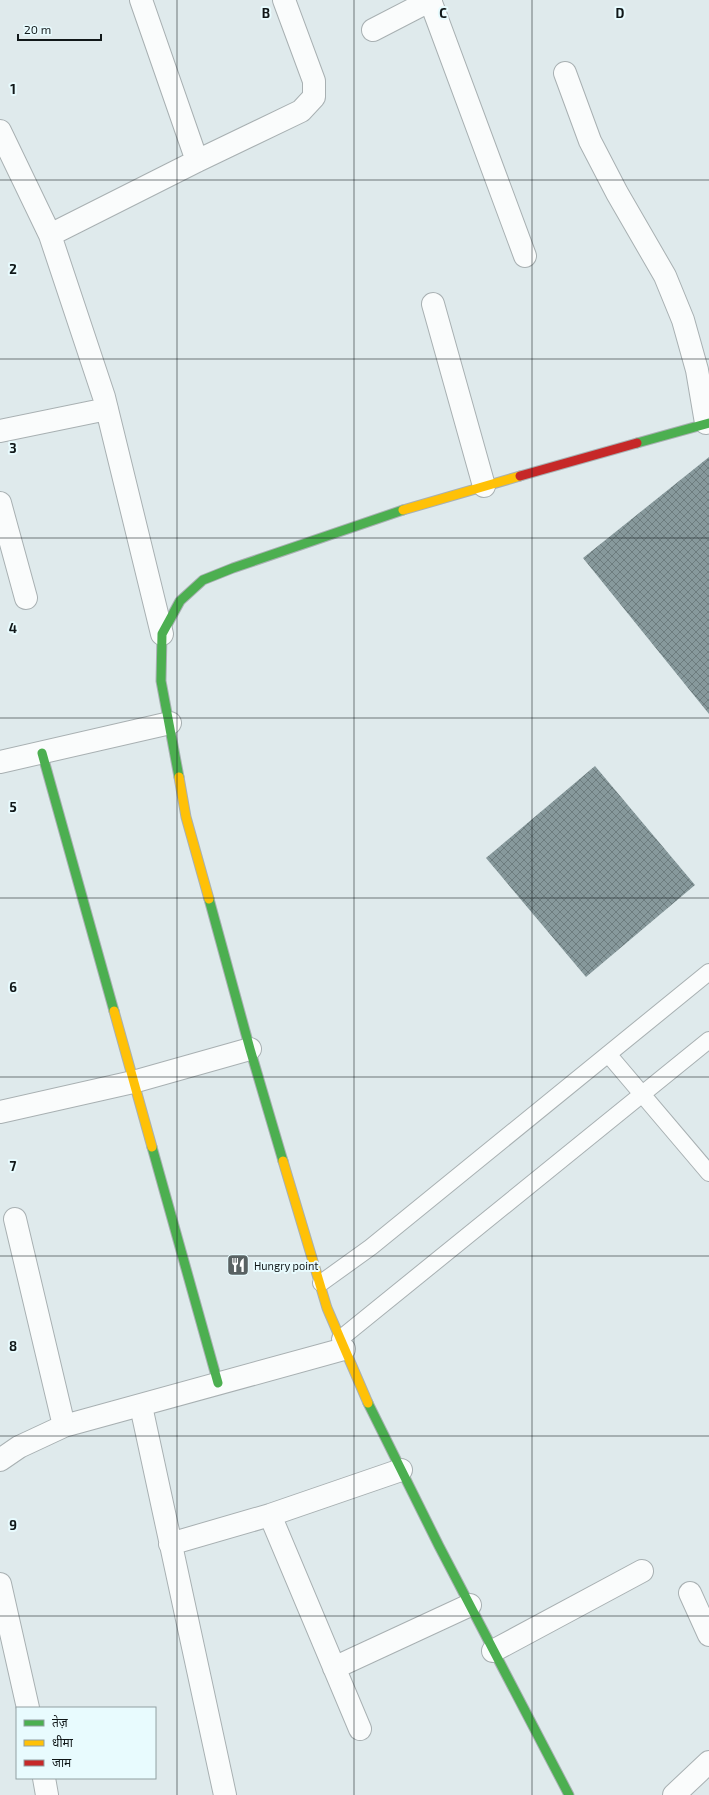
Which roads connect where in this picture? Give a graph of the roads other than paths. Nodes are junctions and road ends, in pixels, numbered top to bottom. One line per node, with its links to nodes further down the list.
1 (141, 0): 7 (street)
2 (284, 0): 7 (street)
3 (431, 0): 4 (street); 9 (street)
4 (373, 30)
5 (565, 73): 12 (street)
6 (0, 131): 8 (street)
7 (197, 161): 8 (street)
8 (50, 235): 11 (street)
9 (525, 256)
10 (433, 304): 14 (street)
11 (107, 409): 13 (street); 17 (street)
12 (708, 423): 14 (street)
13 (0, 431)
14 (484, 486): 17 (street)
15 (0, 503): 16 (street)
16 (26, 598)
17 (162, 634): 18 (street)
18 (170, 724): 19 (street); 23 (street)
19 (42, 753): 20 (street); 25 (street)
20 (0, 762)
21 (709, 972): 24 (lane)
22 (709, 1040): 26 (lane)
23 (250, 1049): 25 (street); 30 (street)
24 (608, 1054): 26 (lane); 30 (lane)
25 (133, 1082): 27 (street); 32 (street)
26 (642, 1094): 28 (lane); 31 (lane)
27 (0, 1112)
28 (709, 1174)
29 (15, 1219): 34 (street)
30 (321, 1283): 31 (street)
31 (342, 1344): 32 (street); 36 (street)
32 (218, 1382): 33 (street)
33 (141, 1406): 34 (street); 38 (street)
34 (64, 1426): 35 (street)
35 (0, 1460)
36 (401, 1470): 37 (street); 42 (street)
37 (270, 1515): 38 (street); 45 (street)
38 (170, 1544): 51 (street)
39 (642, 1572): 44 (street)
40 (0, 1584): 46 (street)
41 (690, 1593): 43 (street)
42 (470, 1605): 44 (street); 45 (street)
43 (709, 1634)
44 (493, 1651): 52 (street)
45 (334, 1668): 47 (street)
46 (28, 1707)
47 (360, 1729)
48 (709, 1762): 53 (street)
49 (44, 1779): 50 (street)
50 (47, 1795)
51 (225, 1795)
52 (569, 1795)
53 (674, 1795)

